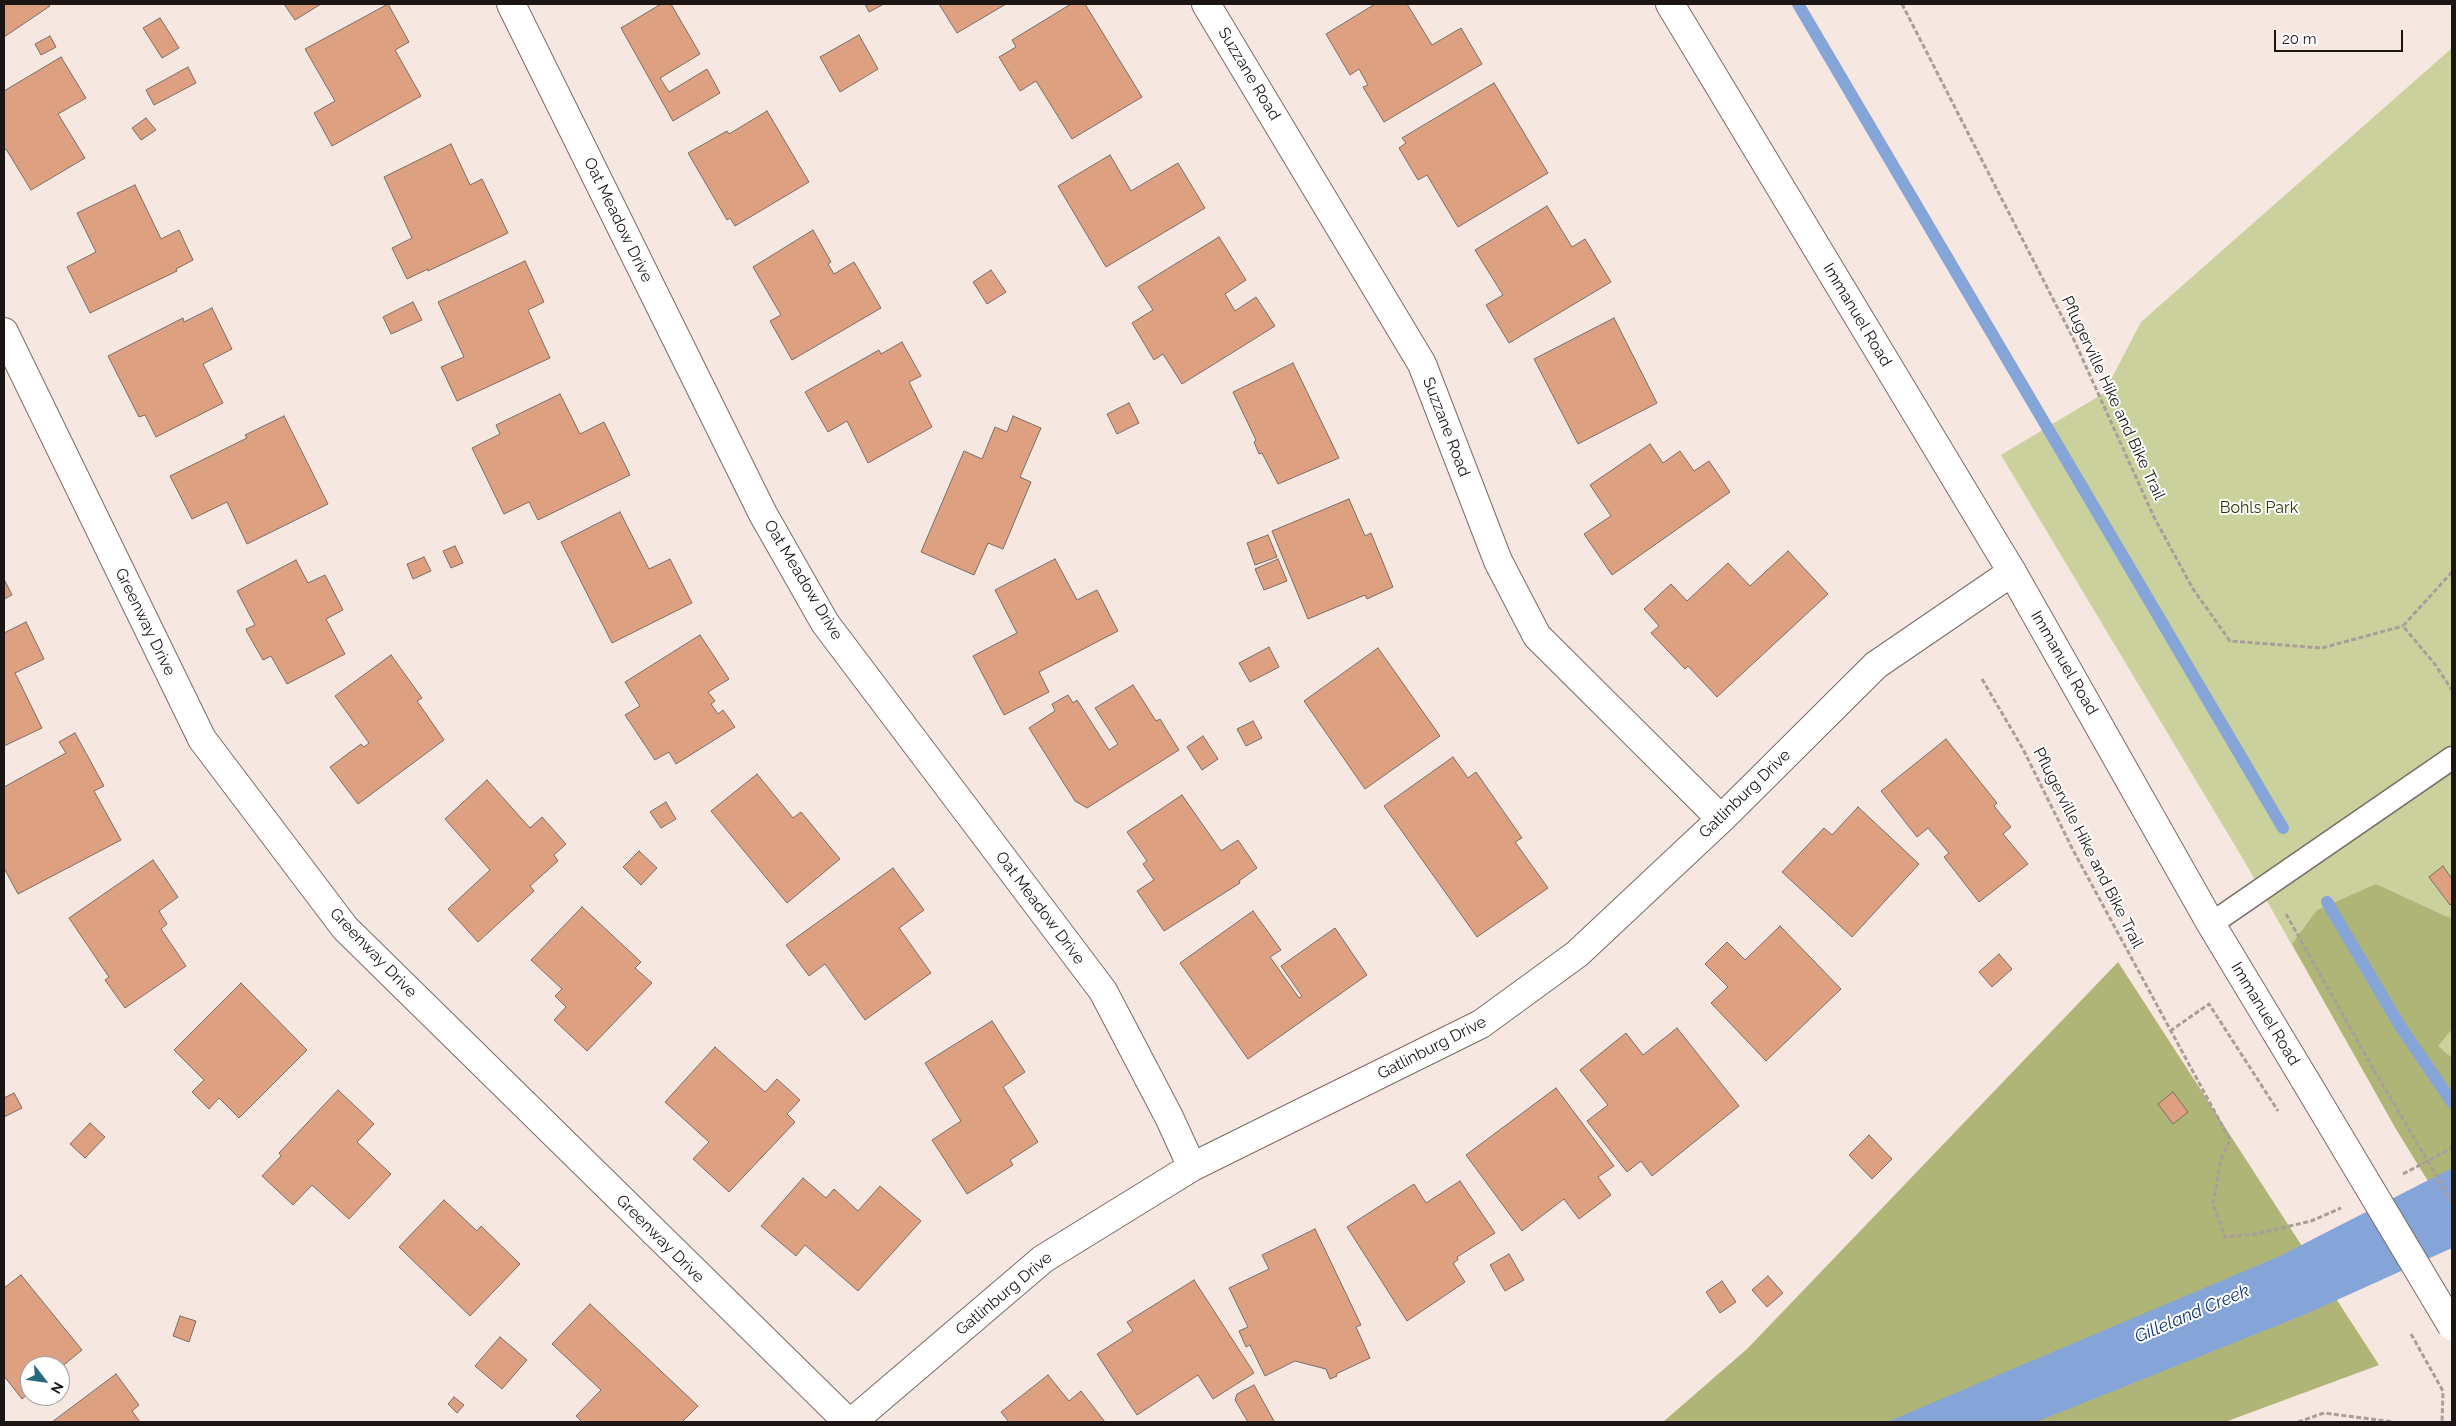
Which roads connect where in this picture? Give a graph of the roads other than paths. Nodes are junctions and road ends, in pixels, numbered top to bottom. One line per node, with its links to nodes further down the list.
1 (511, 4): 9 (street, Oat Meadow Drive)
2 (1206, 4): 7 (street, Suzzane Road)
3 (1670, 4): 5 (street, Immanuel Road)
4 (4, 332): 11 (street, Greenway Drive)
5 (2012, 572): 7 (street, Gatlinburg Drive); 8 (street, Immanuel Road)
6 (2452, 758): 8 (lane)
7 (1720, 819): 9 (street, Gatlinburg Drive)
8 (2211, 924): 10 (street, Immanuel Road, bridge)
9 (1192, 1167): 12 (street, Gatlinburg Drive)
10 (2452, 1326)
11 (848, 1422)
12 (852, 1422)

